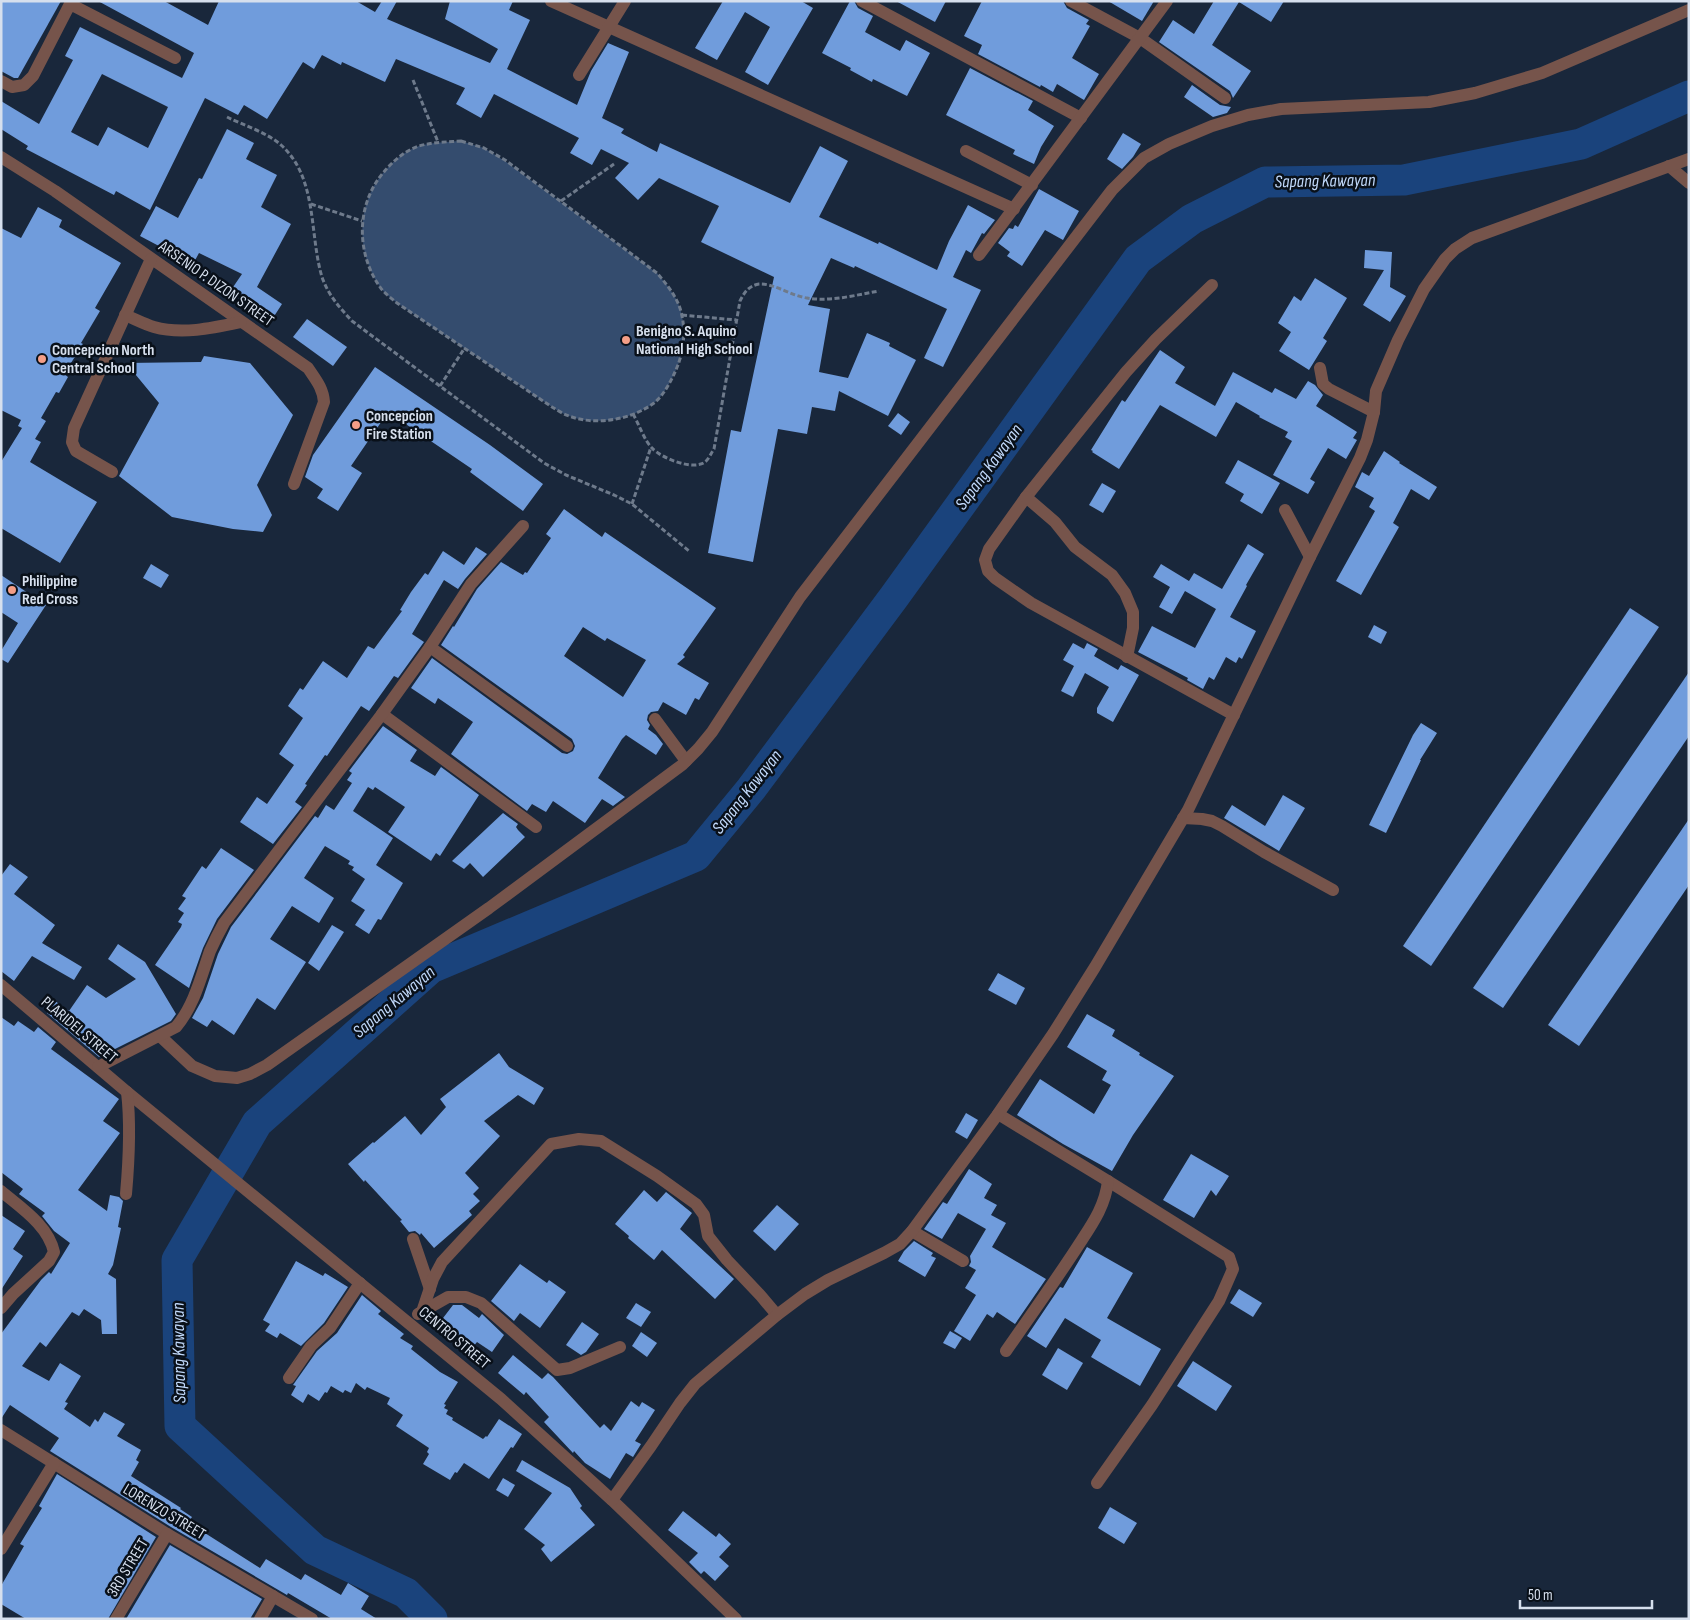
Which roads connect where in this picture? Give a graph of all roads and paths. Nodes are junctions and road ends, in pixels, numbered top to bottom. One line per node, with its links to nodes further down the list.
1 (551, 1): 8 (street)
2 (625, 1): 8 (street)
3 (862, 1): 16 (street)
4 (1071, 1): 9 (street)
5 (1167, 1): 9 (street)
6 (71, 3): 10 (street); 13 (street)
7 (1689, 10): 57 (street)
8 (610, 26): 11 (street); 27 (street)
9 (1140, 38): 14 (street); 16 (street)
10 (175, 58)
11 (580, 75)
12 (413, 80): 17 (path)
13 (1, 81)
14 (1225, 98)
15 (227, 117): 26 (path)
16 (1081, 118): 24 (street)
17 (438, 142): 25 (path); 28 (path)
18 (966, 151): 24 (street)
19 (1, 157): 30 (street, ARSENIO P. DIZON STREET)
20 (1689, 159): 22 (street)
21 (614, 164): 25 (path)
22 (1669, 166): 23 (street); 40 (street)
23 (1689, 183)
24 (1032, 185): 27 (street)
25 (561, 202): 34 (path)
26 (311, 204): 28 (path); 39 (path)
27 (1014, 209): 29 (street)
28 (362, 221): 37 (path)
29 (979, 255)
30 (151, 259): 33 (street); 36 (street, ARSENIO P. DIZON STREET)
31 (1212, 285): 45 (street)
32 (879, 291): 35 (path)
33 (125, 315): 36 (street); 43 (street)
34 (682, 315): 35 (path); 41 (path)
35 (736, 320): 42 (path)
36 (241, 322): 44 (street, ARSENIO P. DIZON STREET)
37 (464, 349): 39 (path); 41 (path)
38 (1320, 368): 40 (street)
39 (440, 386): 46 (path)
40 (1374, 412): 50 (street)
41 (634, 414): 42 (path)
42 (651, 448): 46 (path)
43 (112, 472)
44 (294, 484)
45 (1026, 498): 52 (street); 52 (street)
46 (632, 504): 49 (path)
47 (1284, 510): 50 (street)
48 (524, 526): 51 (street)
49 (690, 551)
50 (1310, 557): 54 (street)
51 (430, 647): 53 (street); 56 (street)
52 (1127, 657): 54 (street)
53 (382, 714): 59 (street); 62 (street)
54 (1234, 715): 58 (street)
55 (655, 719): 57 (street)
56 (567, 746)
57 (686, 761): 62 (street)
58 (1184, 818): 60 (street); 65 (street)
59 (536, 827)
60 (1333, 890)
61 (1, 985): 63 (street, PLARIDEL STREET)
62 (160, 1036): 63 (street)
63 (98, 1067): 64 (street, PLARIDEL STREET)
64 (132, 1095): 68 (street); 72 (street, CENTRO STREET)
65 (998, 1114): 66 (street); 69 (street)
66 (1108, 1180): 79 (street); 83 (street)
67 (1, 1191): 74 (street)
68 (126, 1194)
69 (912, 1231): 71 (street); 76 (street)
70 (413, 1240): 73 (street)
71 (963, 1261)
72 (360, 1283): 77 (street, CENTRO STREET); 80 (street)
73 (430, 1289): 75 (street); 76 (street)
74 (1, 1308)
75 (422, 1312): 77 (street); 78 (street)
76 (777, 1315): 84 (street)
77 (408, 1321): 84 (street, CENTRO STREET)
78 (620, 1347)
79 (1006, 1351)
80 (289, 1378)
81 (1, 1430): 82 (street, LORENZO STREET)
82 (54, 1463): 85 (street, LORENZO STREET); 86 (street)
83 (1097, 1483)
84 (612, 1500): 91 (street, CENTRO STREET)
85 (167, 1534): 87 (street, LORENZO STREET); 88 (street, 3RD STREET)
86 (1, 1549)
87 (274, 1596): 89 (street); 90 (street, LORENZO STREET)
88 (116, 1619)
89 (260, 1619)
90 (312, 1619)
91 (736, 1619)

